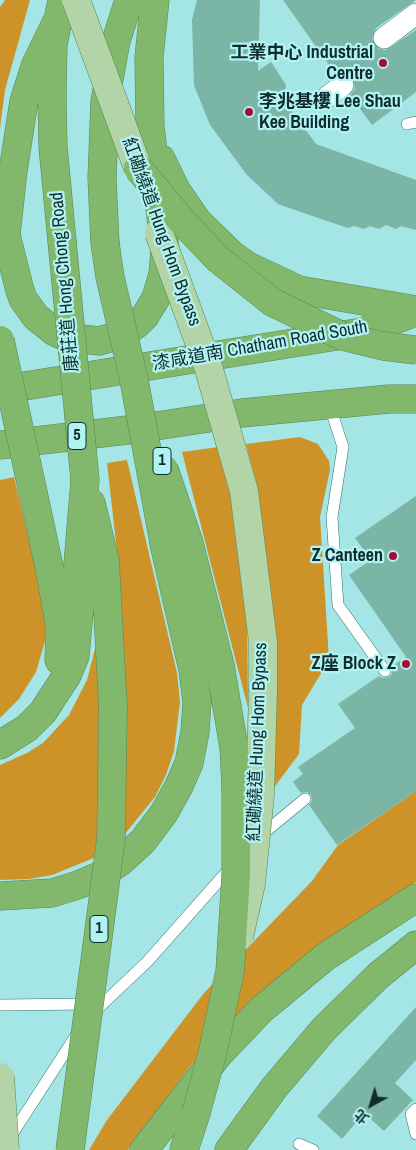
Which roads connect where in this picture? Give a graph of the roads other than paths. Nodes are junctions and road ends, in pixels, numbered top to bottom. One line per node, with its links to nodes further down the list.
1 (76, 0): 8 (main road, 紅磡繞道 Hung Hom Bypass, bridge)
2 (129, 0): 13 (highway, 1, bridge)
3 (155, 0): 7 (highway)
4 (59, 11): 9 (highway); 18 (highway, 康莊道 Hong Chong Road / 1, bridge)
5 (416, 14): 6 (street)
6 (384, 38)
7 (150, 127): 9 (highway); 10 (highway)
8 (138, 168): 12 (highway, bridge); 26 (main road, 紅磡繞道 Hung Hom Bypass, bridge)
9 (3, 243)
10 (416, 311): 14 (highway, 漆咸道南 Chatham Road South)
11 (0, 340): 20 (highway, bridge)
12 (416, 350)
13 (134, 380): 23 (highway, bridge); 26 (highway, 1, bridge)
14 (0, 390)
15 (416, 399): 16 (highway, 5)
16 (329, 404): 17 (highway, 5); 19 (lane)
17 (6, 448)
18 (85, 480): 20 (highway); 34 (highway, 康莊道 Hong Chong Road / 1, bridge)
19 (385, 671)
20 (56, 691): 21 (highway)
21 (0, 745)
22 (305, 798): 27 (lane)
23 (0, 896)
24 (416, 898): 35 (highway)
25 (416, 945): 37 (highway)
26 (230, 970): 36 (highway, 1, bridge)
27 (101, 1004): 28 (lane); 33 (lane)
28 (0, 1005)
29 (0, 1077): 33 (main road, bridge)
30 (416, 1109): 31 (lane)
31 (416, 1134)
32 (299, 1144): 38 (lane)
33 (4, 1150)
34 (70, 1150)
35 (144, 1150)
36 (184, 1150)
37 (229, 1150)
38 (313, 1150)

